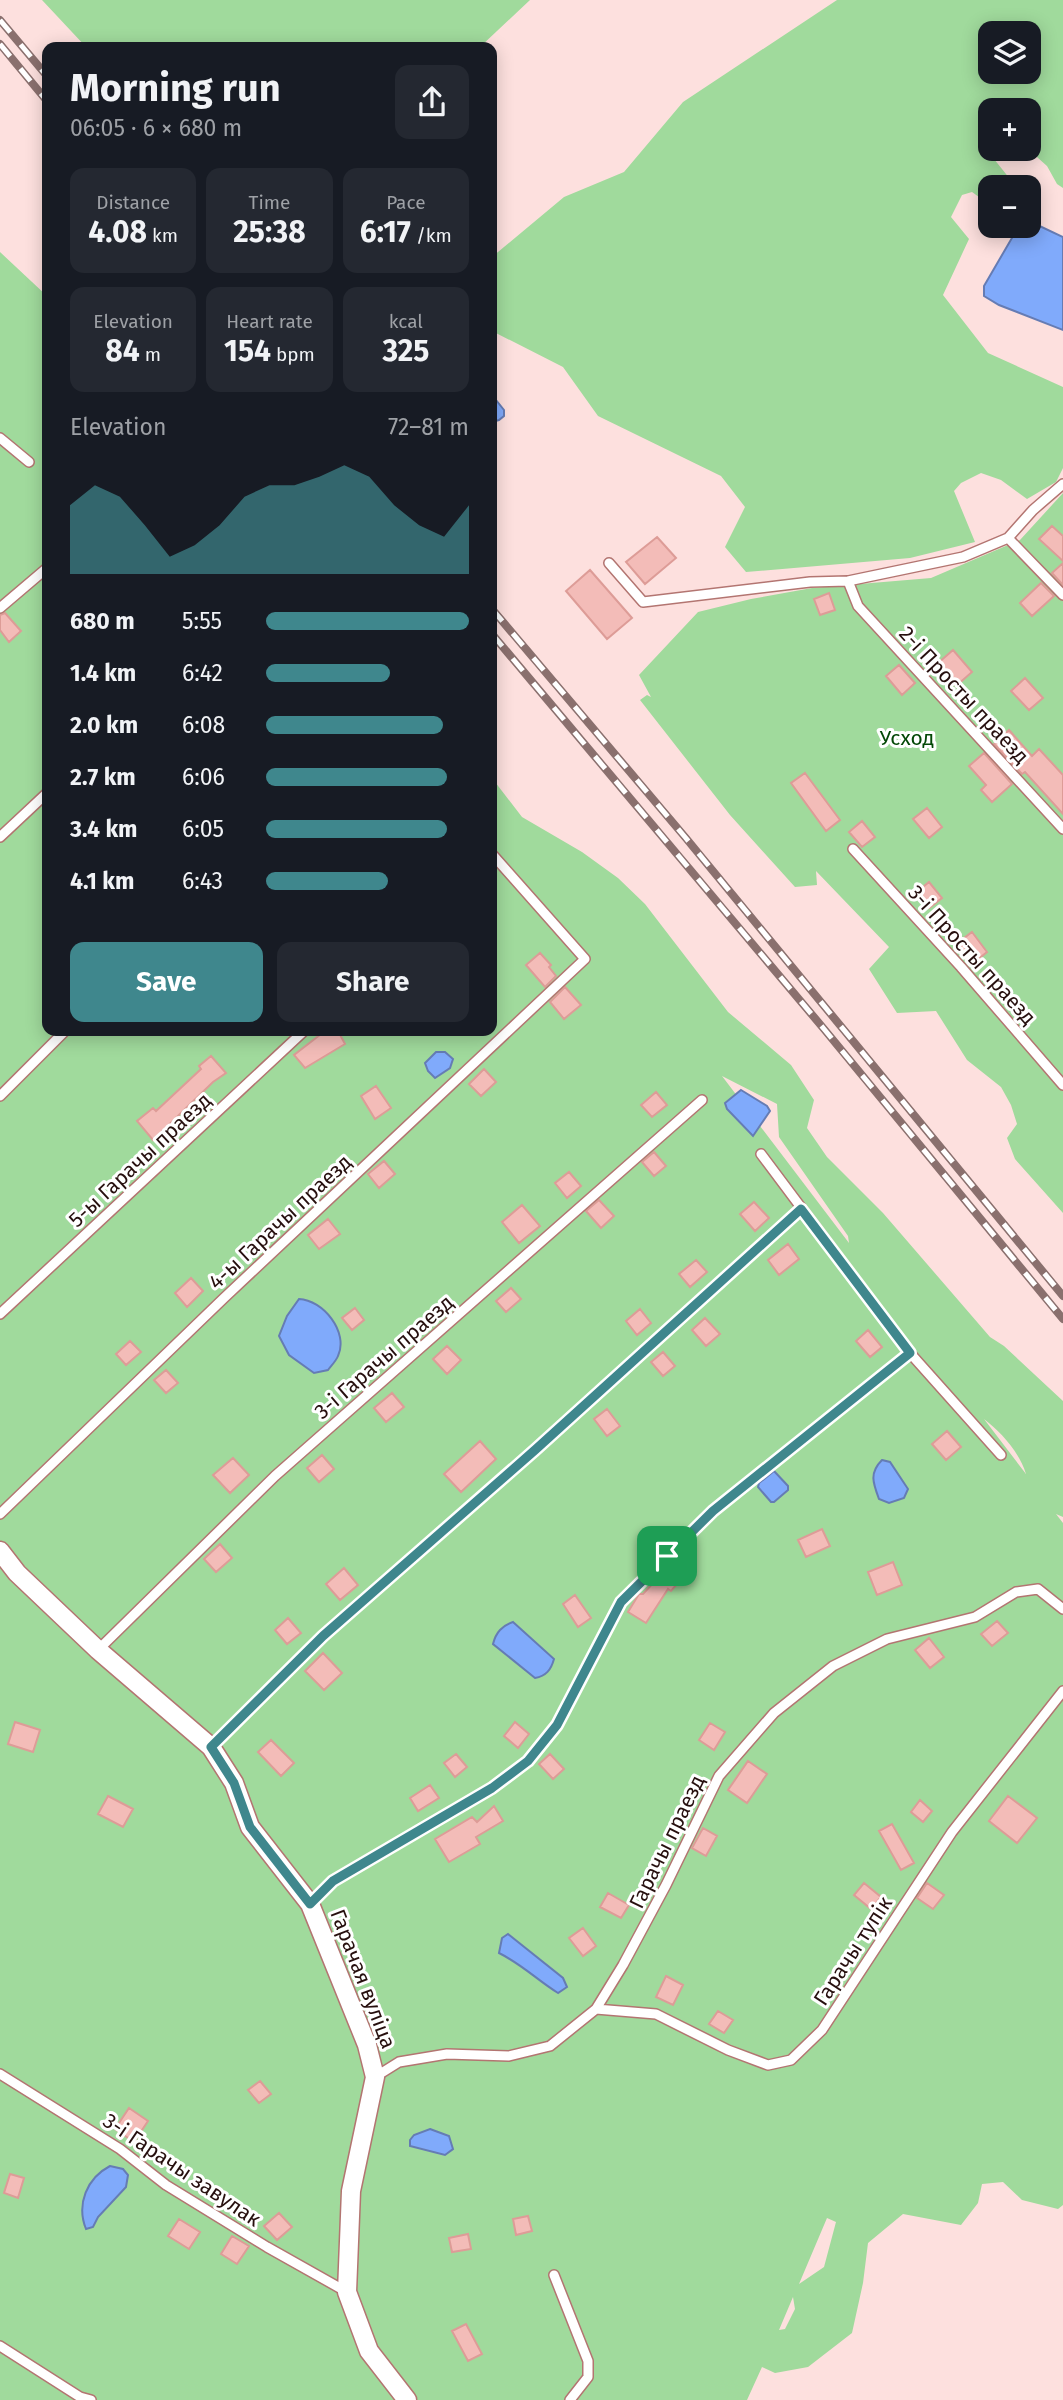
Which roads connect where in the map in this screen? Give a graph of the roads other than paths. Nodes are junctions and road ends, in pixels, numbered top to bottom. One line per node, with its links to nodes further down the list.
1 (0, 438): 2 (lane)
2 (29, 462)
3 (1063, 484): 4 (lane)
4 (1008, 538): 7 (lane); 8 (lane)
5 (609, 564): 7 (lane)
6 (42, 572): 9 (lane)
7 (848, 580): 11 (lane, 2-і Просты праезд)
8 (1063, 595)
9 (0, 608)
10 (42, 798): 12 (lane)
11 (1063, 829)
12 (0, 837)
13 (853, 849): 17 (lane, 3-і Просты праезд)
14 (497, 861): 25 (lane, 4-ы Гарачы праезд)
15 (60, 1036): 18 (lane)
16 (299, 1036): 22 (lane, 5-ы Гарачы праезд)
17 (1063, 1085)
18 (0, 1096)
19 (702, 1100): 28 (lane, 3-і Гарачы праезд)
20 (761, 1154): 21 (lane)
21 (801, 1209): 23 (lane); 30 (lane)
22 (0, 1314)
23 (910, 1353): 24 (lane); 31 (lane)
24 (1000, 1455)
25 (0, 1514)
26 (0, 1551): 28 (street, Гарачая вуліца)
27 (1063, 1609): 32 (lane, Гарачы праезд)
28 (98, 1650): 30 (street, Гарачая вуліца)
29 (1063, 1691): 32 (lane, Гарачы тупік)
30 (211, 1747): 31 (street, Гарачая вуліца)
31 (310, 1904): 34 (street, Гарачая вуліца)
32 (596, 2009): 34 (lane, Гарачы праезд)
33 (0, 2074): 36 (lane, 3-і Гарачы завулак)
34 (375, 2077): 36 (street, Гарачая вуліца)
35 (554, 2274): 40 (lane)
36 (347, 2292): 39 (street, Гарачая вуліца)
37 (0, 2346): 38 (lane)
38 (91, 2400)
39 (407, 2400)
40 (570, 2400)

